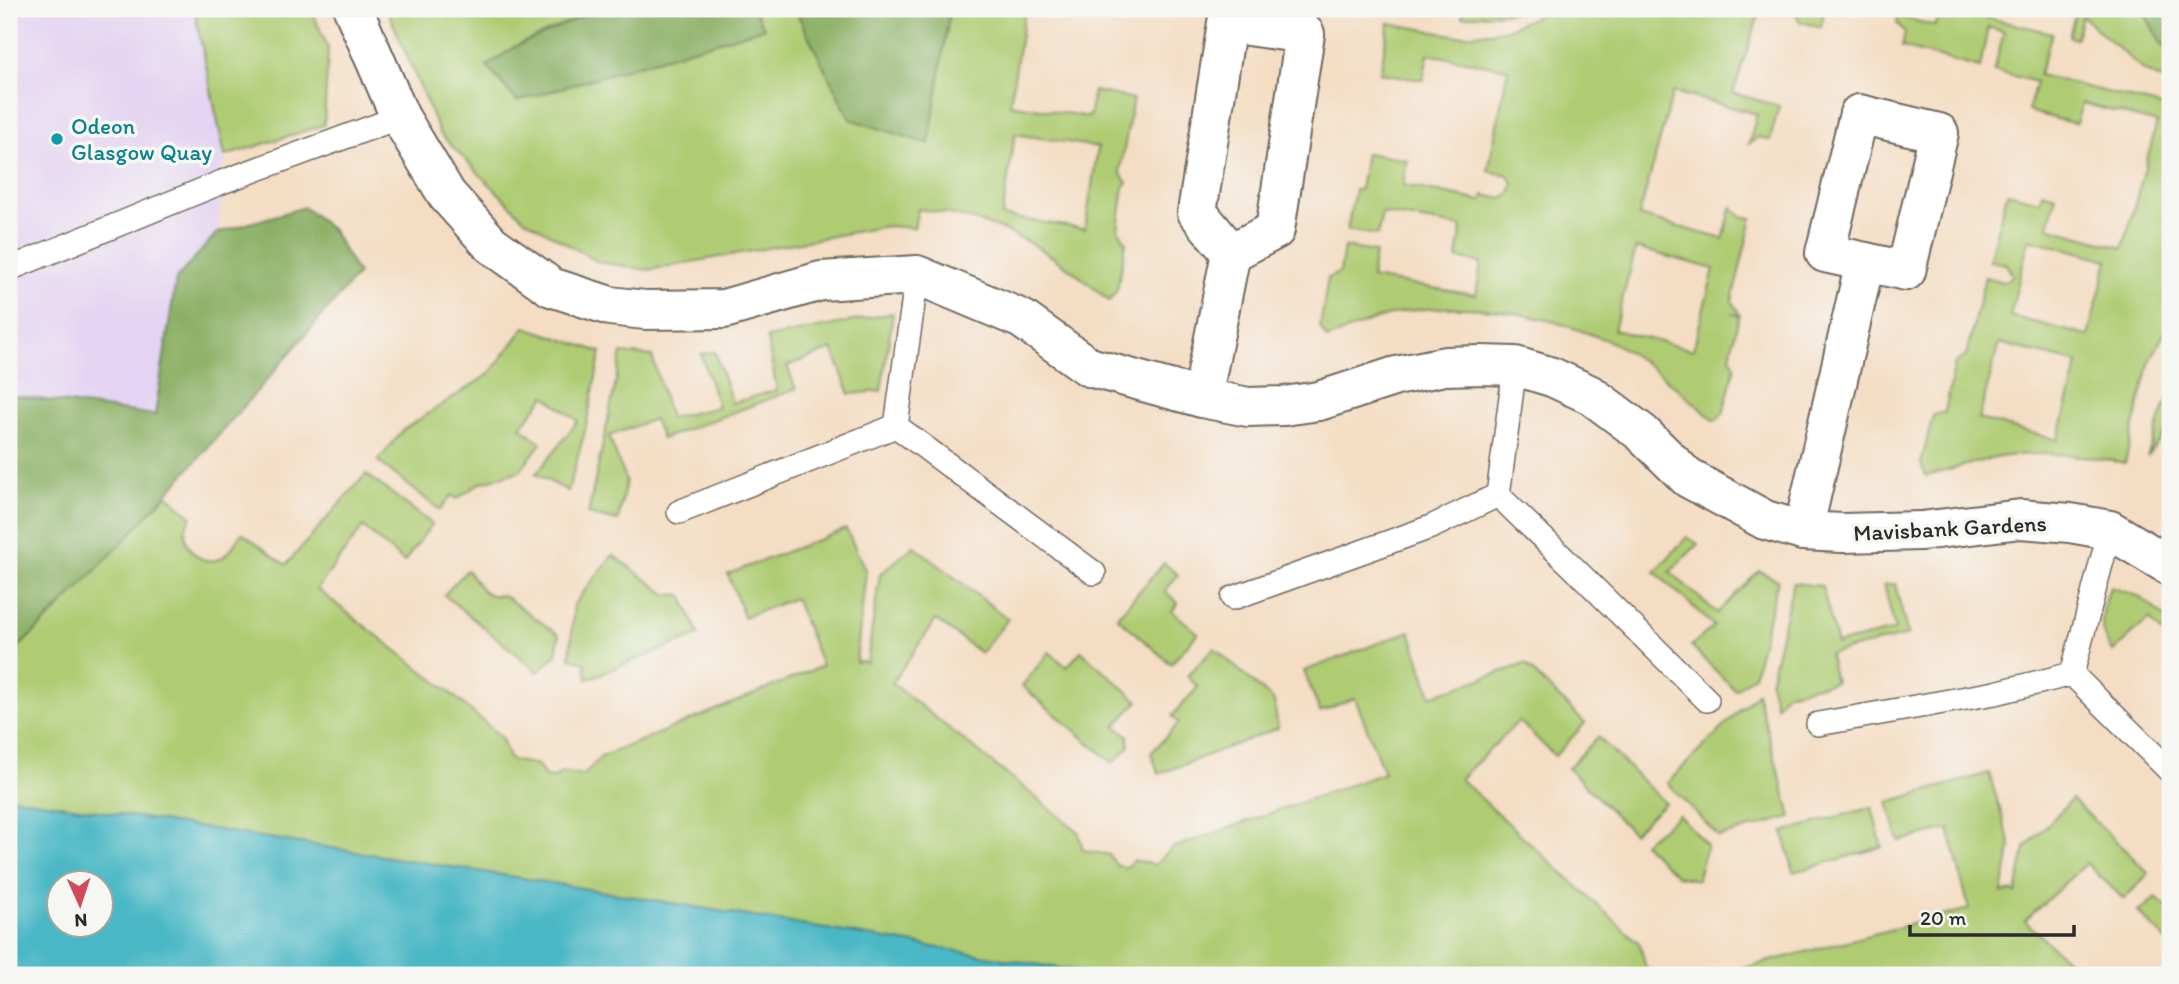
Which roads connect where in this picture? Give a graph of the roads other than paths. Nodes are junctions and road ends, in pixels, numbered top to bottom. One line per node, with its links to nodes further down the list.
1 (353, 9): 2 (street, Mavisbank Gardens)
2 (400, 117): 5 (lane); 6 (street, Mavisbank Gardens)
3 (1231, 253): 3 (street); 8 (street)
4 (1865, 262): 13 (street)
5 (9, 269)
6 (917, 275): 8 (street, Mavisbank Gardens); 9 (lane)
7 (1515, 366): 8 (street, Mavisbank Gardens); 10 (lane); 13 (street, Mavisbank Gardens)
8 (1202, 398)
9 (896, 426): 11 (lane); 15 (lane)
10 (1498, 495): 16 (lane); 18 (lane)
11 (680, 512)
12 (2110, 530): 13 (street, Mavisbank Gardens); 14 (street, Mavisbank Gardens); 17 (lane)
13 (1803, 531)
14 (2170, 566)
15 (1094, 573)
16 (1233, 598)
17 (2072, 674): 19 (lane); 20 (lane)
18 (1707, 701)
19 (1818, 724)
20 (2170, 771)

